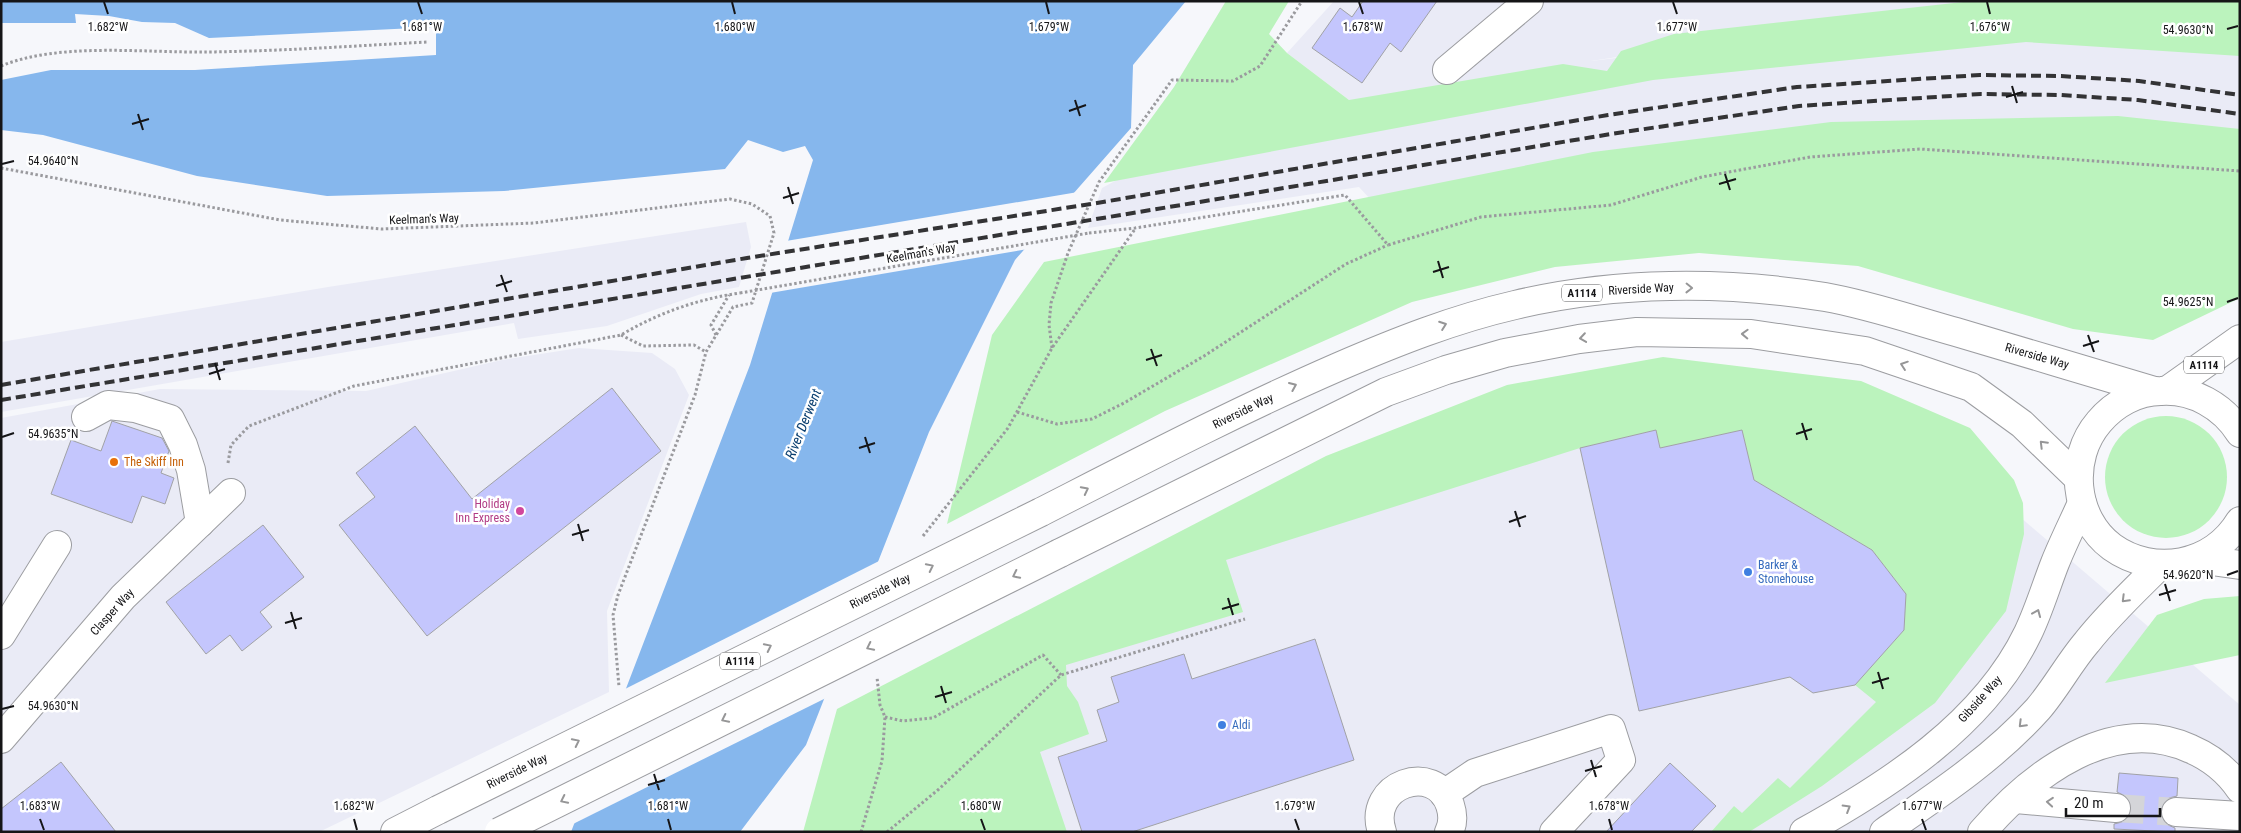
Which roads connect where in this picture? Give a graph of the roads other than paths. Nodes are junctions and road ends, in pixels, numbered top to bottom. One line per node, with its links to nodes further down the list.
1 (1529, 1): 2 (main road)
2 (1447, 70)
3 (2240, 339): 4 (main road, A1114)
4 (2161, 391): 6 (main road, Riverside Way); 7 (main road, Gibside Way); 23 (main road, Riverside Way / A1114, one-way to 4, bridge)
5 (86, 417): 10 (main road)
6 (2240, 434)
7 (2080, 491): 13 (main road); 24 (main road, one-way to 24, bridge); 28 (main road, Gibside Way, one-way to 7)
8 (232, 493): 10 (main road, Clasper Way)
9 (2240, 521): 12 (main road)
10 (200, 523): 16 (main road, Clasper Way)
11 (57, 546): 15 (main road)
12 (2198, 558): 13 (main road); 14 (main road)
13 (2160, 565): 29 (main road, one-way to 29)
14 (2240, 565)
15 (1, 635)
16 (1, 739)
17 (2240, 789): 19 (main road)
18 (1444, 794): 25 (main road); 26 (main road); 27 (main road)
19 (2016, 800): 20 (main road, one-way to 19); 30 (main road)
20 (2116, 808)
21 (2176, 812): 22 (main road)
22 (2240, 816)
23 (395, 832)
24 (499, 832)
25 (1382, 832)
26 (1449, 832)
27 (1554, 832)
28 (1804, 832)
29 (1884, 832)
30 (1982, 832)

